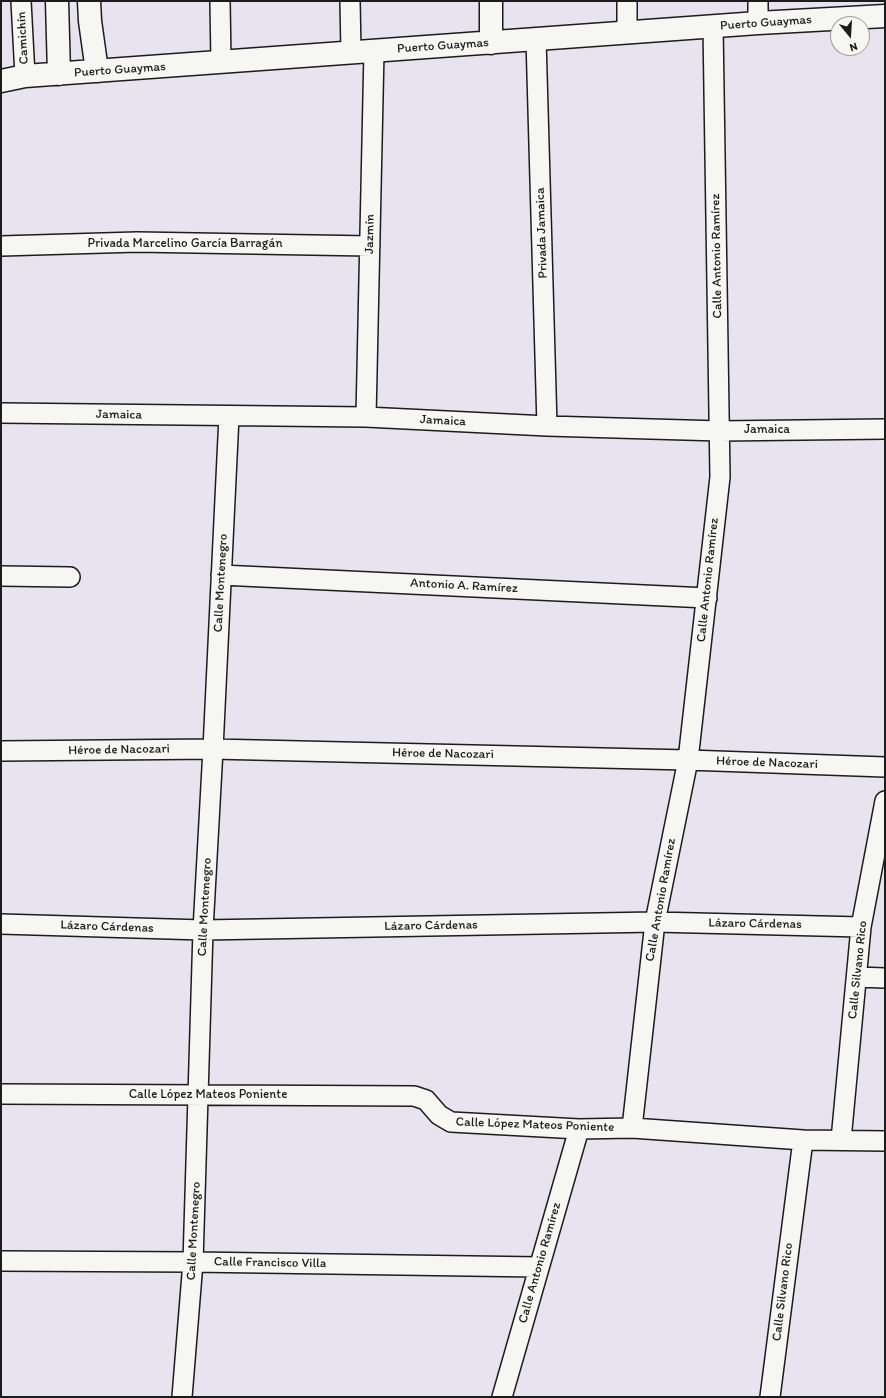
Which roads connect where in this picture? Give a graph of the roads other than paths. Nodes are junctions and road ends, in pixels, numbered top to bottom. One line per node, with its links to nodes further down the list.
1 (21, 1): 20 (street, Camichín)
2 (57, 1): 19 (street)
3 (89, 1): 18 (street)
4 (220, 1): 17 (street)
5 (350, 1): 16 (street)
6 (491, 1): 14 (street)
7 (627, 1): 12 (street)
8 (758, 1): 10 (street)
9 (885, 16): 10 (street, Puerto Guaymas)
10 (758, 23): 11 (street, Puerto Guaymas)
11 (713, 26): 12 (street, Puerto Guaymas); 29 (street, Calle Antonio Ramírez)
12 (627, 32): 13 (street, Puerto Guaymas)
13 (536, 39): 14 (street, Puerto Guaymas); 27 (street, Privada Jamaica)
14 (491, 43): 15 (street, Puerto Guaymas)
15 (374, 51): 16 (street, Puerto Guaymas); 23 (street, Jazmín)
16 (351, 52): 17 (street, Puerto Guaymas)
17 (221, 62): 18 (street, Puerto Guaymas)
18 (97, 71): 19 (street, Puerto Guaymas)
19 (59, 74): 20 (street, Puerto Guaymas)
20 (25, 76): 21 (street, Puerto Guaymas)
21 (1, 81)
22 (1, 246): 23 (street, Privada Marcelino García Barragán)
23 (370, 246): 26 (street, Jazmín)
24 (1, 413): 25 (street, Jamaica)
25 (229, 416): 26 (street, Jamaica); 30 (street, Calle Montenegro)
26 (366, 417): 27 (street, Jamaica)
27 (547, 426): 29 (street, Jamaica)
28 (885, 429): 29 (street, Jamaica)
29 (720, 431): 33 (street, Calle Antonio Ramírez)
30 (221, 575): 33 (street, Antonio A. Ramírez); 34 (street, Calle Montenegro)
31 (1, 576): 32 (street)
32 (70, 577)
33 (707, 598): 36 (street, Calle Antonio Ramírez)
34 (213, 749): 35 (street, Héroe de Nacozari); 36 (street, Héroe de Nacozari); 42 (street, Calle Montenegro)
35 (1, 751)
36 (688, 760): 37 (street, Héroe de Nacozari); 39 (street, Calle Antonio Ramírez)
37 (885, 767)
38 (885, 801): 41 (street, Calle Silvano Rico)
39 (655, 922): 41 (street, Lázaro Cárdenas); 42 (street, Lázaro Cárdenas); 47 (street, Calle Antonio Ramírez)
40 (1, 924): 42 (street, Lázaro Cárdenas)
41 (861, 927): 43 (street, Calle Silvano Rico)
42 (203, 930): 46 (street, Calle Montenegro)
43 (857, 977): 44 (street); 50 (street, Calle Silvano Rico)
44 (885, 978)
45 (1, 1094): 46 (street, Calle López Mateos Poniente)
46 (199, 1094): 48 (street, Calle López Mateos Poniente); 53 (street, Calle Montenegro)
47 (632, 1128): 48 (street, Calle López Mateos Poniente); 49 (street, Calle López Mateos Poniente)
48 (579, 1129): 54 (street, Calle Antonio Ramírez)
49 (803, 1140): 50 (street, Calle López Mateos Poniente); 57 (street, Calle Silvano Rico)
50 (841, 1140): 51 (street, Calle López Mateos Poniente)
51 (885, 1142)
52 (1, 1261): 53 (street, Calle Francisco Villa)
53 (193, 1262): 54 (street, Calle Francisco Villa); 55 (street, Calle Montenegro)
54 (539, 1267): 56 (street, Calle Antonio Ramírez)
55 (182, 1397)
56 (502, 1397)
57 (770, 1397)

